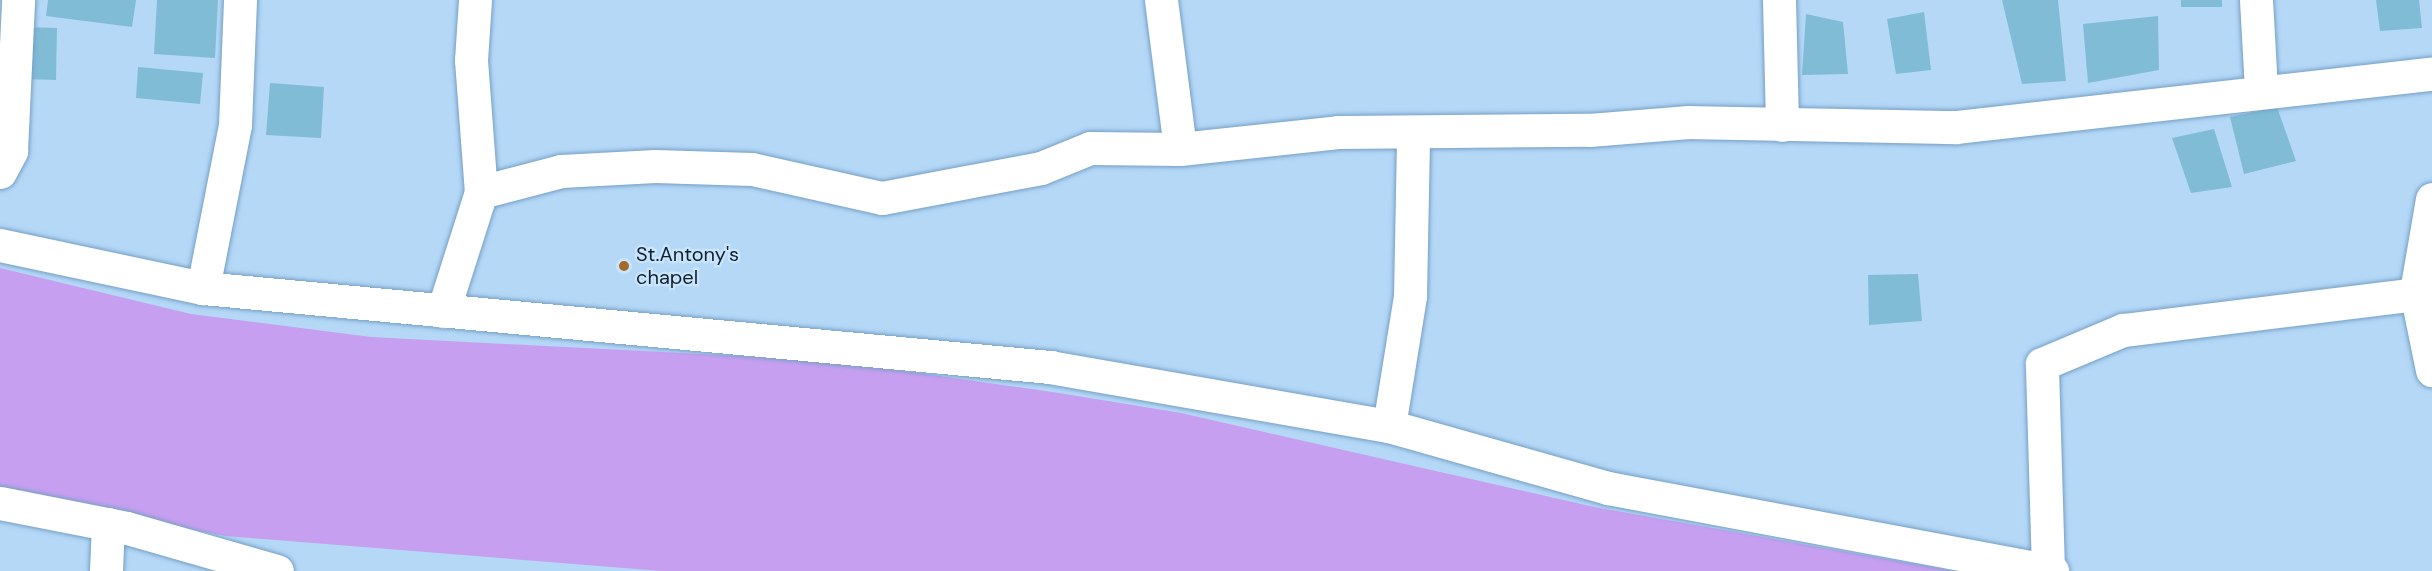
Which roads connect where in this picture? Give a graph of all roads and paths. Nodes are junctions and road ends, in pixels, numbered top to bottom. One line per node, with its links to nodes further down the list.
1 (18, 0): 12 (street)
2 (240, 0): 16 (street)
3 (475, 0): 13 (street)
4 (1161, 0): 11 (street)
5 (1779, 0): 9 (street)
6 (2256, 0): 8 (street)
7 (2432, 74): 8 (street)
8 (2261, 90): 9 (street)
9 (1782, 125): 10 (street)
10 (1413, 134): 11 (street); 20 (street)
11 (1180, 149): 13 (street)
12 (0, 172)
13 (481, 192): 18 (street)
14 (2432, 199): 17 (street)
15 (0, 244): 16 (street)
16 (203, 288): 18 (street)
17 (2424, 292): 19 (street); 25 (street)
18 (443, 310): 20 (street)
19 (2432, 370)
20 (1389, 426): 25 (street)
21 (0, 503): 22 (street)
22 (108, 524): 23 (street); 24 (street)
23 (105, 571)
24 (277, 571)
25 (2050, 571)

